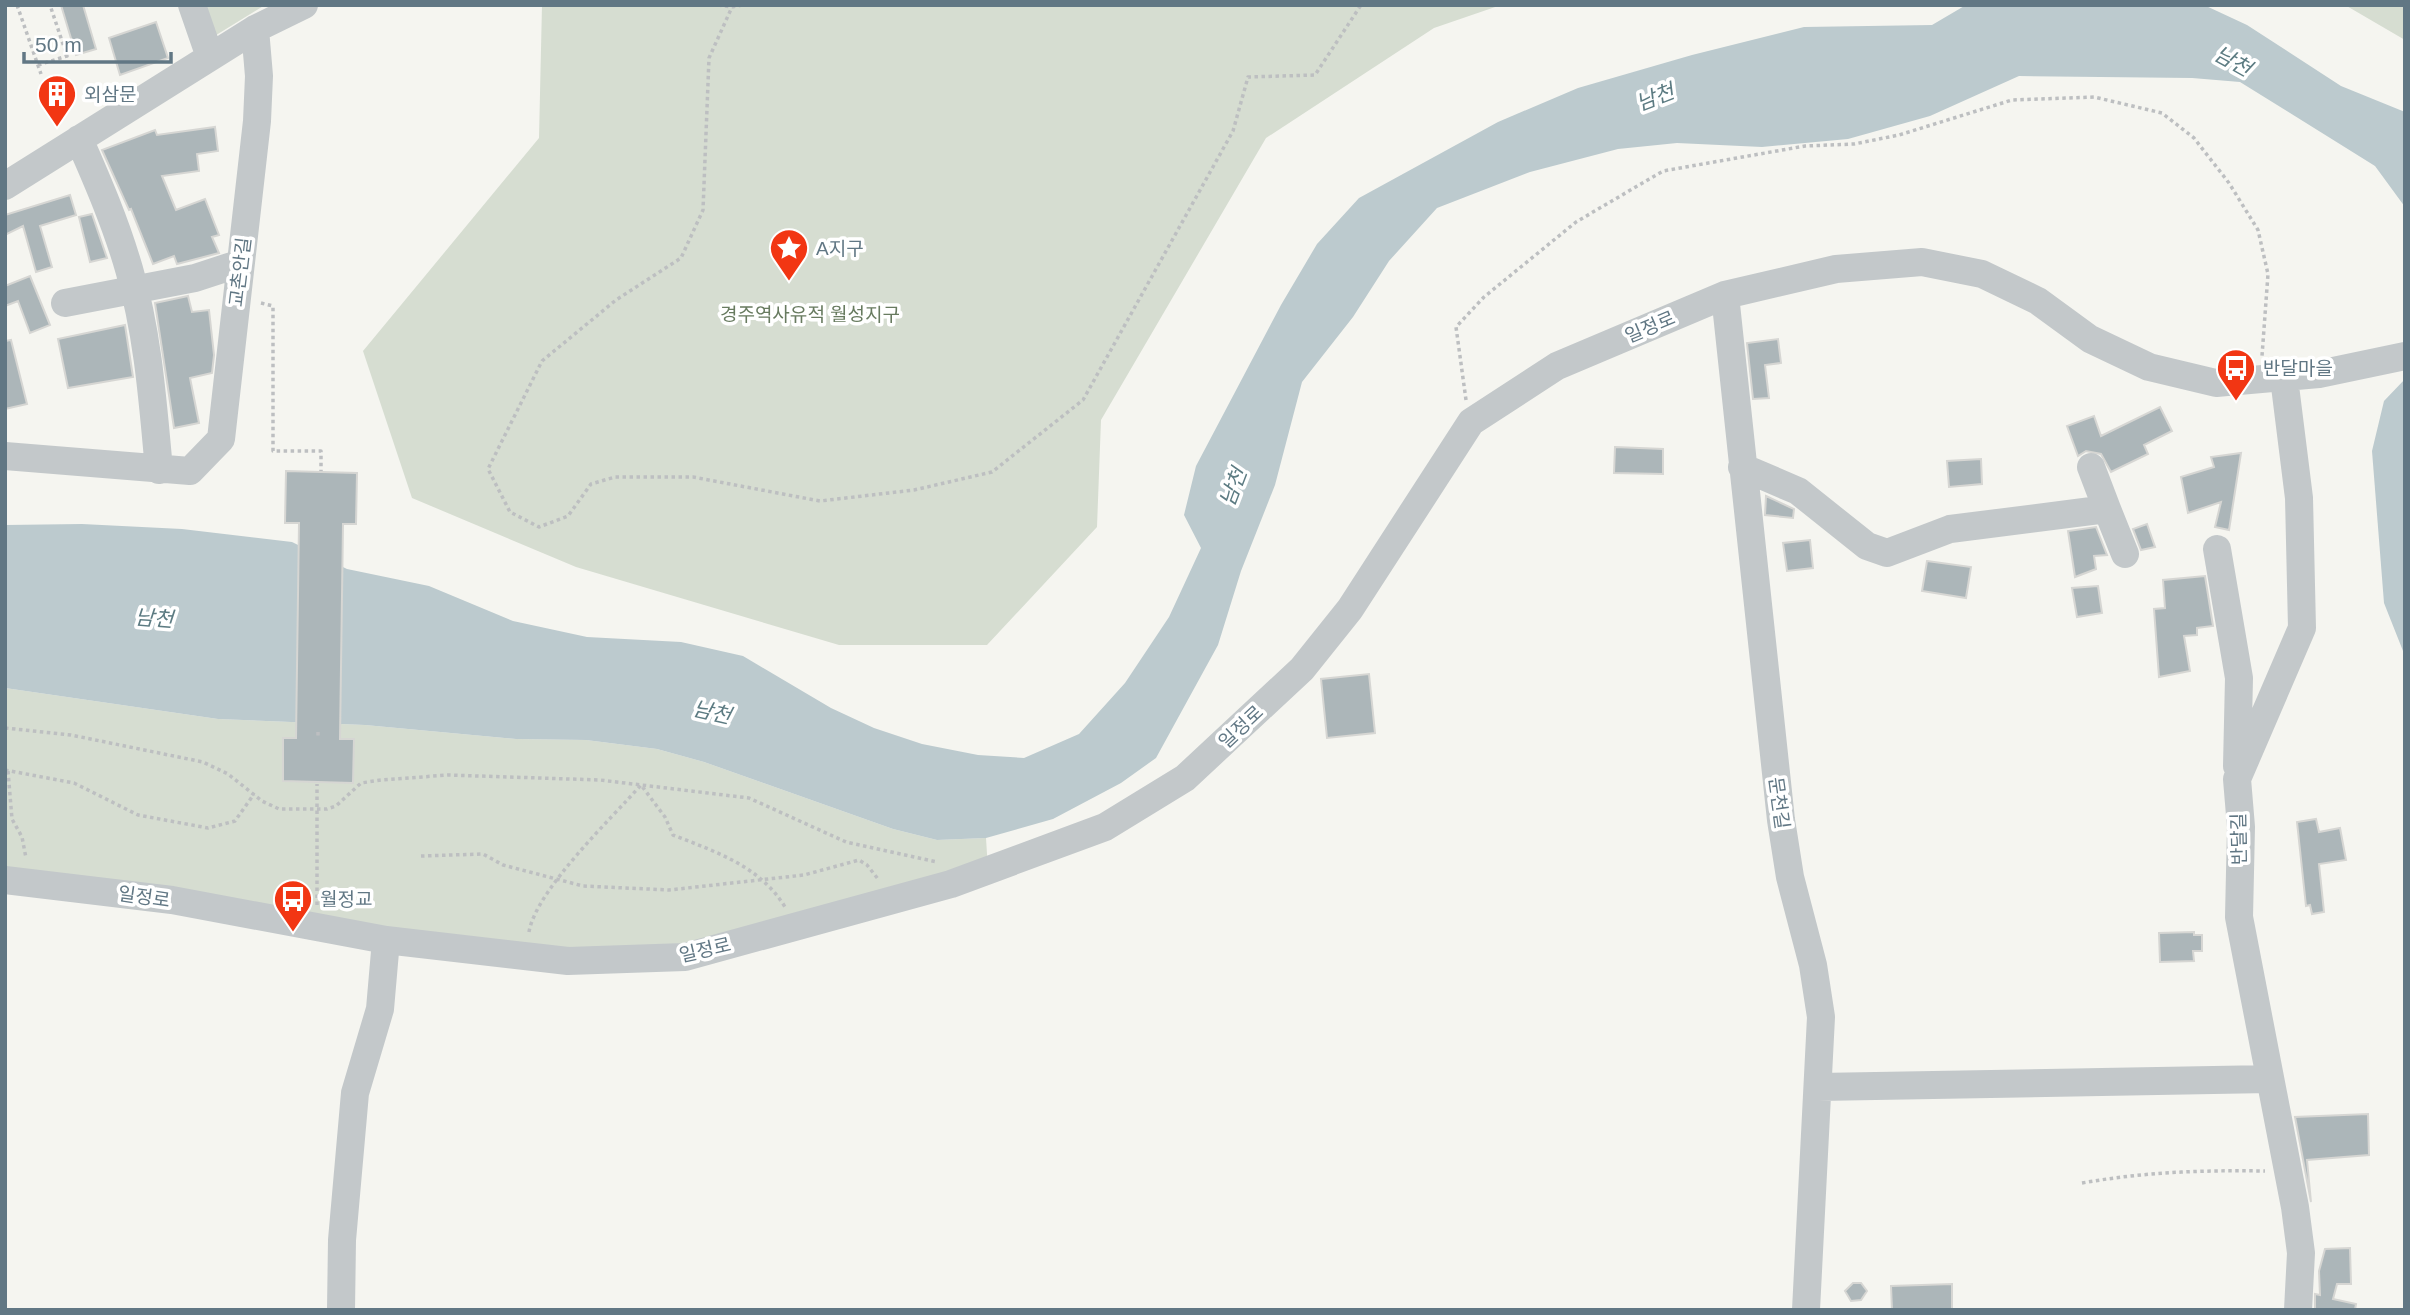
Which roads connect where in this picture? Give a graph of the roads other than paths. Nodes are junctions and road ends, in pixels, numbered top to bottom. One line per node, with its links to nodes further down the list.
1 (192, 5): 4 (street)
2 (304, 5): 3 (street)
3 (255, 29): 4 (street); 7 (street, 교촌안길)
4 (209, 57): 5 (street)
5 (79, 139): 6 (street); 8 (street)
6 (5, 186)
7 (241, 263): 8 (street); 16 (street, 교촌안길)
8 (134, 290): 10 (street); 16 (street)
9 (1725, 295): 12 (street, 일정로); 14 (street, 문천길); 22 (street, 일정로)
10 (65, 303)
11 (2405, 356): 12 (street, 일정로)
12 (2272, 379): 20 (street, 반달길)
13 (5, 456): 16 (street, 교촌안길)
14 (1742, 467): 17 (street); 24 (street, 문천길)
15 (2091, 467): 17 (street)
16 (159, 470)
17 (2108, 509): 19 (street)
18 (2217, 548): 20 (street)
19 (2125, 554)
20 (2237, 779): 23 (street, 반달길)
21 (5, 880): 22 (street, 일정로)
22 (386, 940): 25 (street)
23 (2269, 1079): 24 (street); 27 (street, 반달길)
24 (1818, 1087): 26 (street, 문천길)
25 (341, 1310)
26 (1806, 1310)
27 (2298, 1310)

